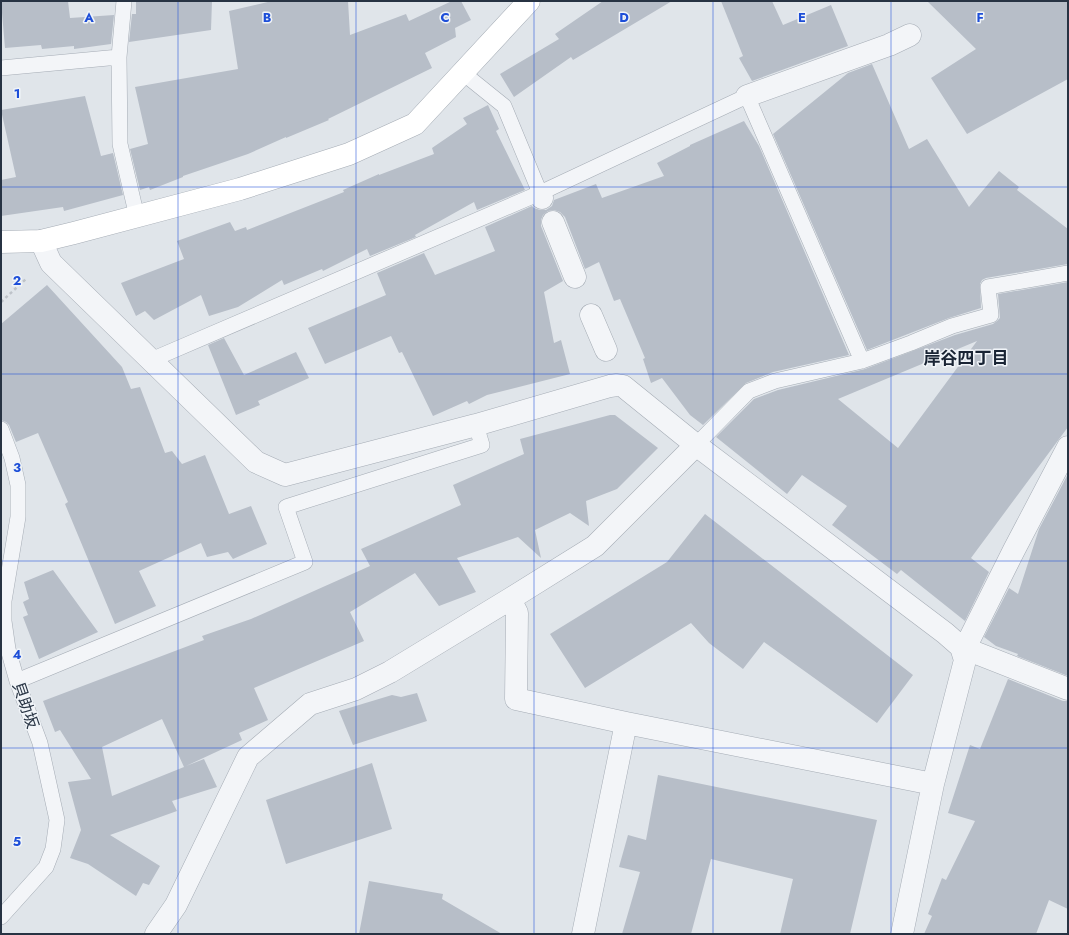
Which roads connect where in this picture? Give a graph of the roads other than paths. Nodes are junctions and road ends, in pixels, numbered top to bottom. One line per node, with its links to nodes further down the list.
1 (124, 1): 4 (lane)
2 (530, 1): 6 (street)
3 (910, 35): 7 (street)
4 (119, 57): 5 (lane); 9 (lane)
5 (1, 68)
6 (463, 73): 8 (lane); 9 (street)
7 (747, 96): 8 (lane); 18 (lane)
8 (541, 195): 17 (lane)
9 (137, 217): 11 (street)
10 (552, 222): 14 (street)
11 (41, 241): 12 (street); 17 (street)
12 (1, 242)
13 (1068, 273): 18 (lane)
14 (576, 277)
15 (590, 315): 16 (street)
16 (606, 350)
17 (151, 360): 19 (street)
18 (862, 361): 21 (lane)
19 (476, 425): 21 (street); 25 (lane)
20 (1, 429): 25 (lane, 貝助坂)
21 (696, 445): 23 (street); 24 (street)
22 (1068, 447): 24 (street)
23 (510, 599): 27 (street); 30 (street)
24 (961, 647): 26 (street); 28 (street)
25 (17, 682): 29 (lane, 貝助坂)
26 (1068, 689)
27 (626, 723): 28 (street); 31 (street)
28 (933, 784): 32 (street)
29 (1, 917)
30 (156, 934)
31 (583, 934)
32 (902, 934)

